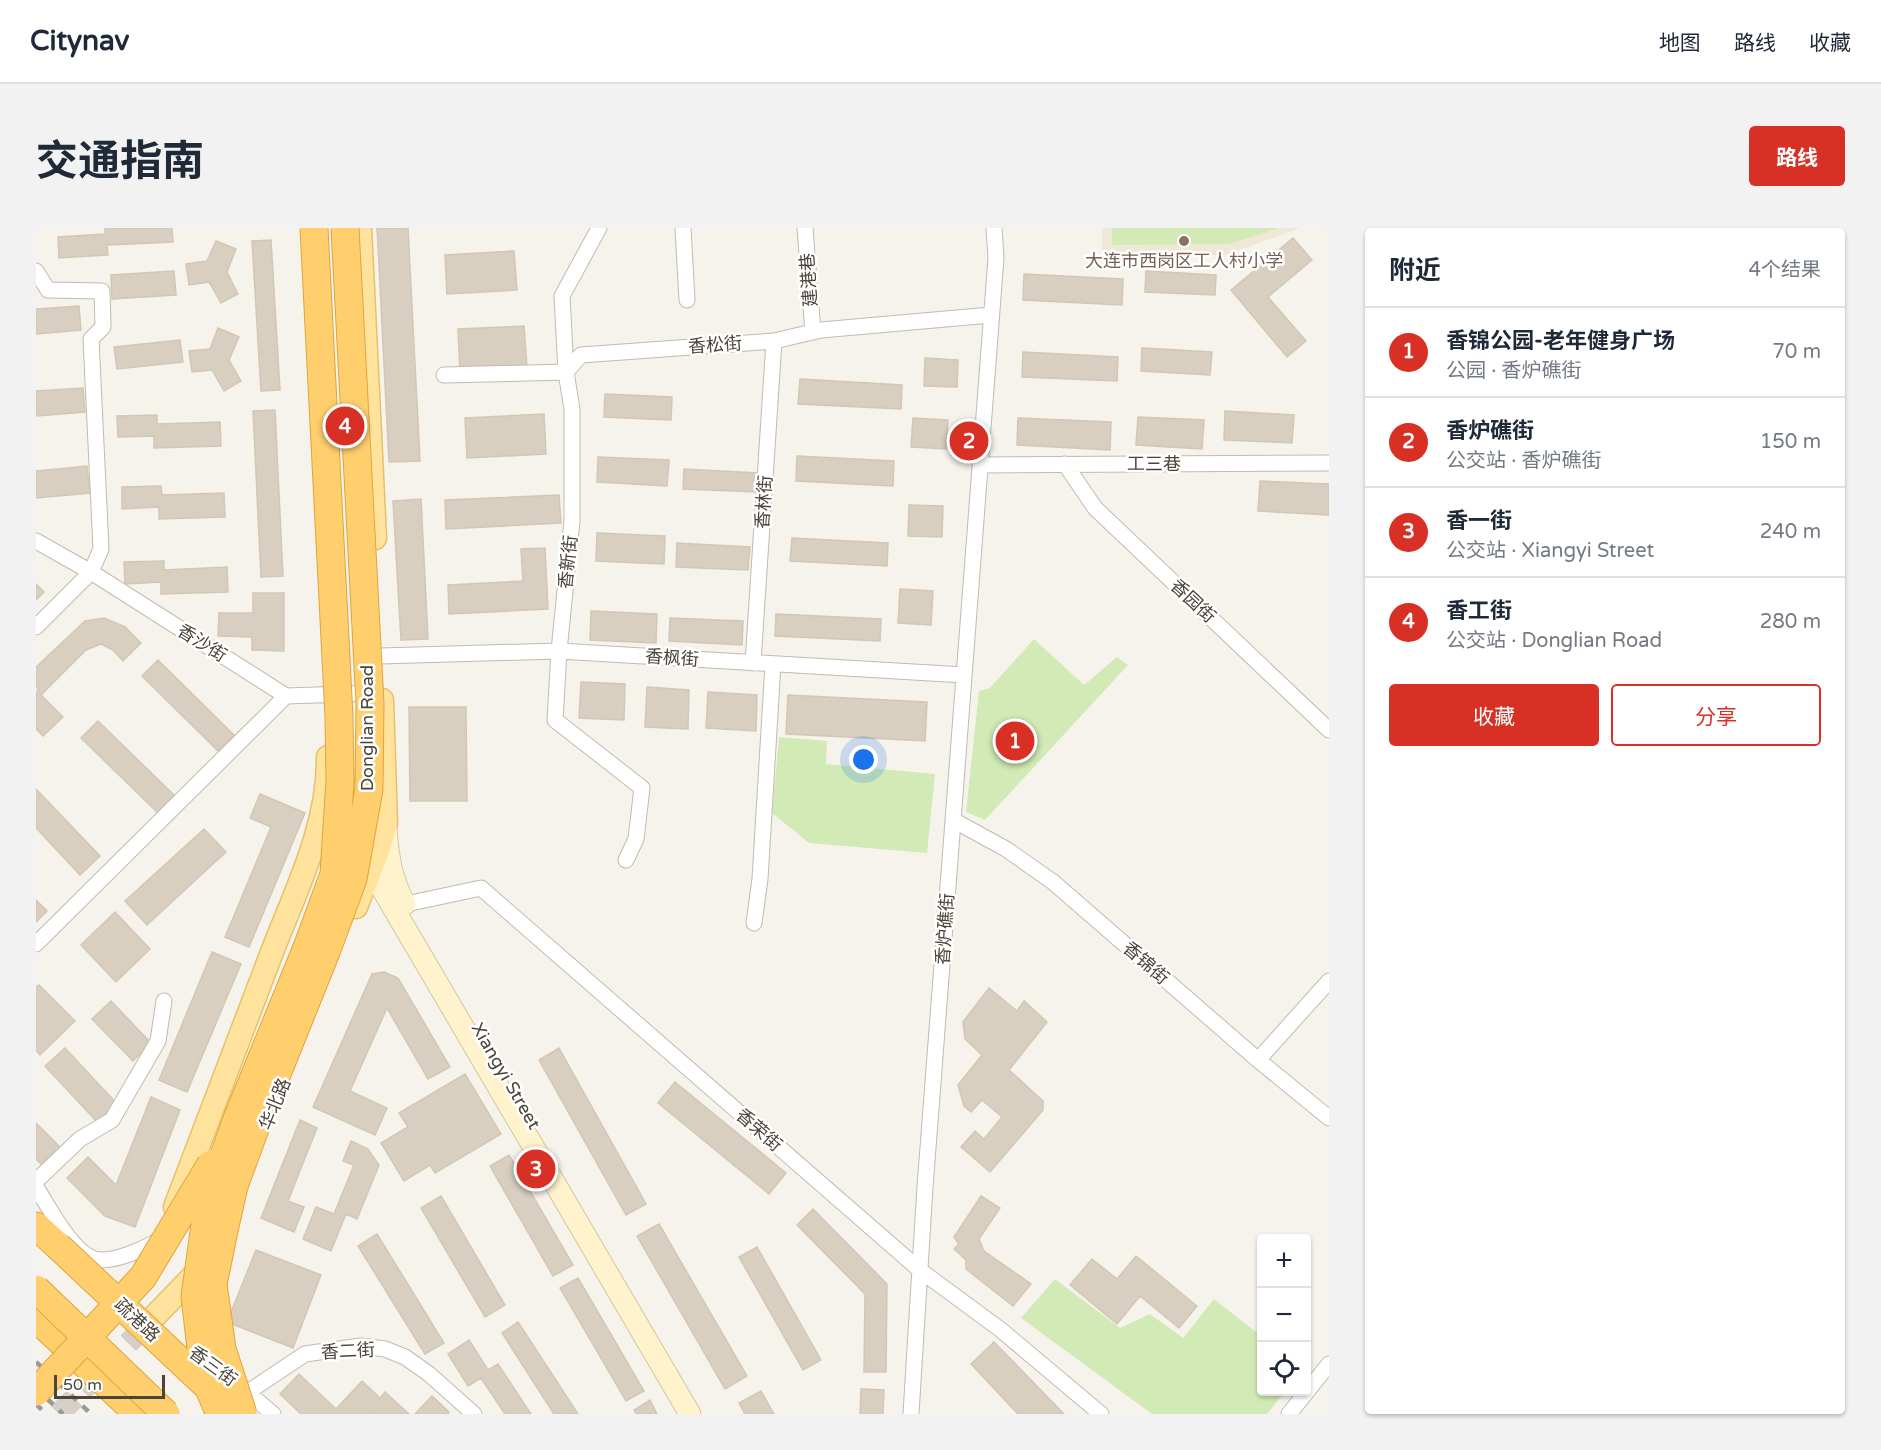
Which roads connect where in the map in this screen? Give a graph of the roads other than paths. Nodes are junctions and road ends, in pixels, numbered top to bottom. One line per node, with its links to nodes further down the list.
1 (302, 228): 28 (main road)
2 (314, 228): 43 (highway, Donglian Road, bridge)
3 (345, 228): 55 (highway, Donglian Road, bridge)
4 (360, 228): 23 (main road, 华北路)
5 (599, 228): 14 (street, 香新街)
6 (683, 228): 10 (street)
7 (805, 228): 12 (street, 建港巷)
8 (994, 228): 11 (street, 香炉礁街)
9 (36, 271): 20 (street)
10 (687, 300)
11 (991, 315): 12 (street, 香松街); 18 (street, 香炉礁街)
12 (813, 332): 13 (street, 香松街)
13 (774, 341): 14 (street, 香松街); 24 (street, 香林街)
14 (566, 372): 15 (street); 22 (street, 香新街)
15 (444, 375)
16 (1329, 463): 17 (street, 工三巷)
17 (1065, 464): 18 (street, 工三巷); 30 (street, 香园街)
18 (980, 465): 26 (street, 香炉礁街)
19 (36, 541): 20 (street, 香沙街)
20 (91, 572): 21 (street); 29 (street, 香沙街)
21 (36, 627)
22 (560, 651): 23 (street, 香枫街); 24 (street, 香枫街); 34 (street, 香新街)
23 (380, 656): 27 (main road, 华北路)
24 (753, 663): 25 (street, 香枫街)
25 (773, 664): 26 (street, 香枫街); 37 (street)
26 (964, 675): 32 (street, 香炉礁街)
27 (382, 693): 28 (street); 33 (main road, 华北路)
28 (327, 694): 29 (street); 31 (main road)
29 (286, 696): 38 (street)
30 (1329, 730)
31 (327, 780): 35 (street, Xiangyi Street); 47 (main road)
32 (953, 820): 41 (street, 香锦街); 48 (street, 香炉礁街)
33 (386, 823): 35 (main road, 华北路); 36 (street, Xiangyi Street)
34 (626, 860)
35 (370, 869): 52 (main road, 华北路); 61 (street, Xiangyi Street)
36 (406, 904): 48 (street, 香荣街); 62 (street, Xiangyi Street)
37 (754, 923)
38 (36, 944)
39 (1329, 981): 41 (street)
40 (164, 1001): 44 (street)
41 (1258, 1060): 42 (street, 香锦街)
42 (1329, 1118)
43 (237, 1119): 54 (highway, bridge); 58 (highway, Donglian Road, bridge)
44 (36, 1181)
45 (36, 1187): 47 (street)
46 (36, 1226): 55 (highway, 疏港路, bridge)
47 (161, 1239): 49 (main road)
48 (921, 1271): 63 (street, 香炉礁街); 64 (street, 香荣街)
49 (120, 1287)
50 (36, 1289): 57 (highway, bridge)
51 (36, 1318): 56 (highway)
52 (150, 1321): 55 (street, 香三街)
53 (1329, 1364): 65 (street)
54 (36, 1392)
55 (243, 1407): 59 (street, 香三街); 60 (street, 香二街)
56 (138, 1414)
57 (166, 1414)
58 (220, 1414)
59 (273, 1414)
60 (474, 1414)
61 (690, 1414)
62 (705, 1414)
63 (911, 1414)
64 (1101, 1414)
65 (1289, 1414)

